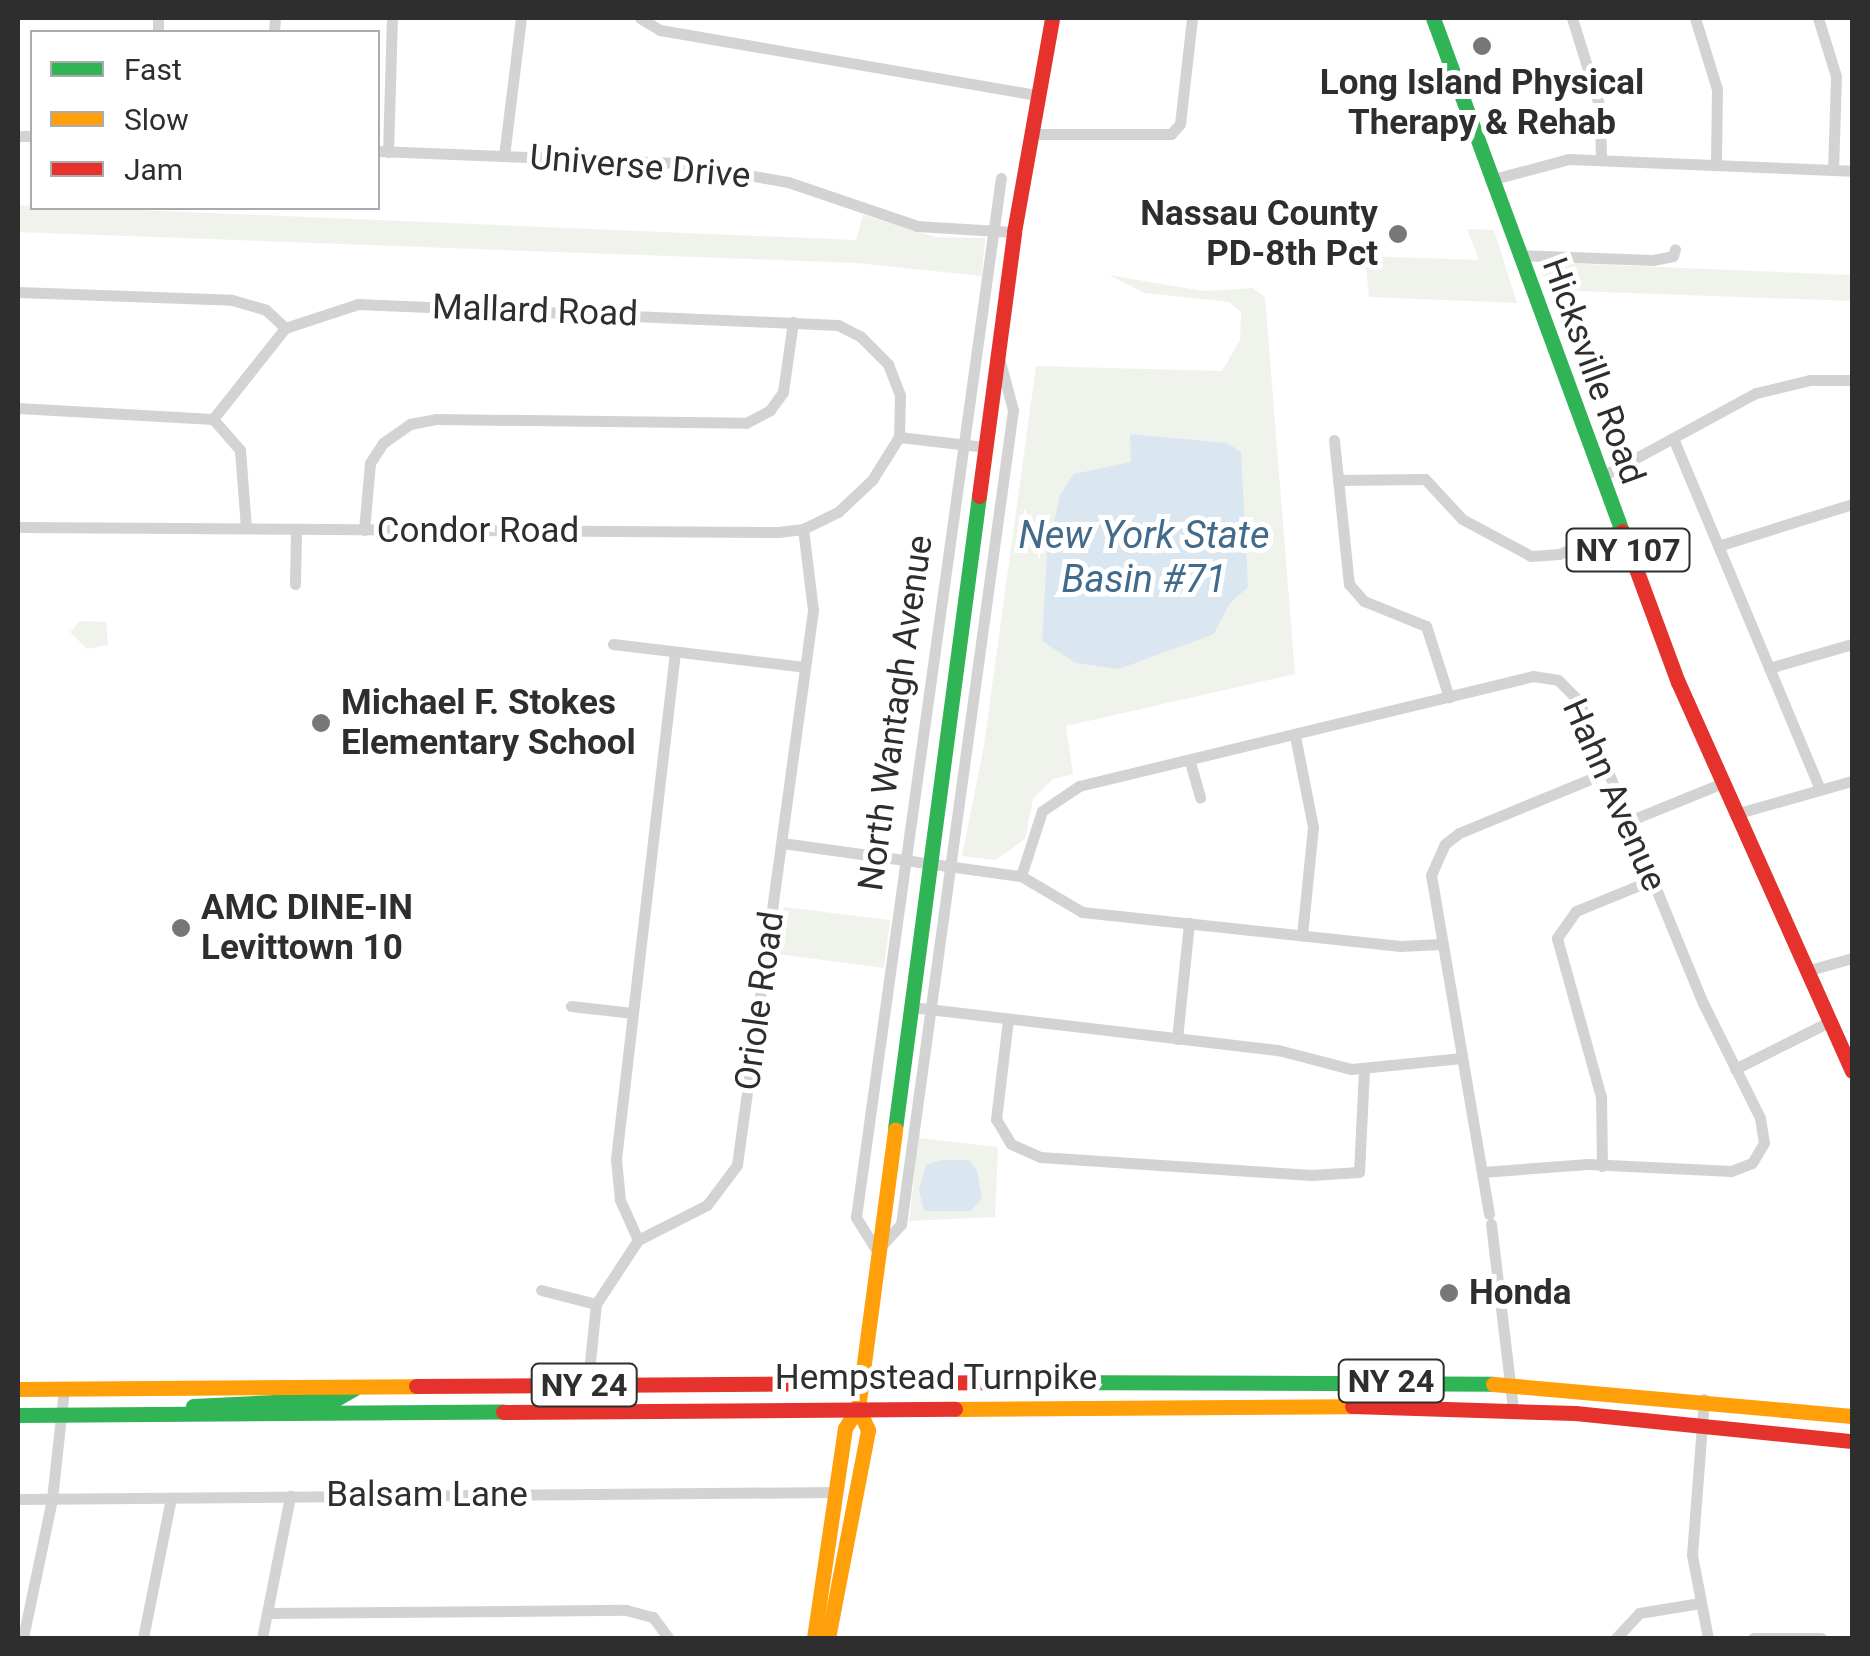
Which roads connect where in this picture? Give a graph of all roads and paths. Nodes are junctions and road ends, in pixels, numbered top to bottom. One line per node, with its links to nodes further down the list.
1 (392, 18): 12 (street)
2 (522, 18): 13 (street)
3 (1052, 18): 10 (main road, North Wantagh Avenue)
4 (1192, 18): 11 (street)
5 (1433, 18): 19 (main road, Hicksville Road / NY 107)
6 (1572, 18): 14 (street)
7 (1695, 18): 15 (street)
8 (1818, 18): 16 (street)
9 (642, 21): 10 (street)
10 (1038, 95): 11 (main road, North Wantagh Avenue)
11 (1032, 134): 21 (main road, North Wantagh Avenue)
12 (382, 151): 13 (street, Universe Drive)
13 (504, 156): 20 (street, Universe Drive)
14 (1601, 160): 15 (street); 19 (street)
15 (1716, 165): 16 (street)
16 (1832, 170): 17 (street)
17 (1852, 171)
18 (1002, 178): 20 (street, North Wantagh Avenue)
19 (1490, 180): 23 (main road, Hicksville Road / NY 107)
20 (993, 231): 21 (street, Universe Drive); 34 (street, North Wantagh Avenue)
21 (1014, 232): 27 (main road, North Wantagh Avenue)
22 (1675, 249): 23 (street)
23 (1518, 254): 36 (main road, Hicksville Road / NY 107)
24 (18, 292): 26 (street)
25 (793, 322): 26 (street, Mallard Road); 31 (street, Mallard Road); 43 (street)
26 (284, 328): 30 (street)
27 (998, 354): 35 (main road, North Wantagh Avenue); 65 (street, North Wantagh Avenue)
28 (1852, 380): 32 (street)
29 (18, 408): 30 (street)
30 (213, 419): 40 (street)
31 (899, 438): 34 (street); 41 (street)
32 (1673, 438): 36 (street); 45 (street)
33 (1334, 440): 37 (street)
34 (964, 444): 35 (street); 63 (street, North Wantagh Avenue)
35 (986, 447): 64 (main road, North Wantagh Avenue)
36 (1601, 478): 44 (main road, Hicksville Road / NY 107)
37 (1338, 480): 44 (street); 52 (street)
38 (1852, 504): 45 (street)
39 (18, 527): 40 (street, Condor Road)
40 (246, 528): 42 (street, Condor Road)
41 (803, 529): 43 (street, Condor Road); 50 (street, Oriole Road)
42 (296, 530): 43 (street, Condor Road); 46 (street)
43 (364, 530)
44 (1620, 530): 57 (main road, Hicksville Road / NY 107)
45 (1718, 546): 51 (street)
46 (296, 584)
47 (612, 644): 49 (street)
48 (1852, 644): 51 (street)
49 (675, 652): 50 (street); 76 (street)
50 (805, 667): 62 (street, Oriole Road)
51 (1769, 668): 58 (street)
52 (1449, 697): 53 (street, Hahn Avenue); 55 (street, Hahn Avenue)
53 (1296, 736): 54 (street, Hahn Avenue); 69 (street)
54 (1190, 762): 59 (street); 66 (street, Hahn Avenue)
55 (1608, 772): 61 (street, Hahn Avenue); 70 (street)
56 (1852, 780): 58 (street)
57 (1720, 784): 60 (main road, Hicksville Road / NY 107); 61 (street)
58 (1820, 790): 60 (street)
59 (1200, 798)
60 (1735, 814): 72 (main road, Hicksville Road / NY 107)
61 (1629, 822): 67 (street, Hahn Avenue)
62 (782, 843): 63 (street); 86 (street, Oriole Road)
63 (906, 860): 64 (street); 87 (street, North Wantagh Avenue)
64 (930, 863): 65 (street); 74 (main road, North Wantagh Avenue)
65 (950, 866): 66 (street); 75 (street, North Wantagh Avenue)
66 (1021, 876): 68 (street)
67 (1652, 880): 82 (street, Hahn Avenue); 84 (street)
68 (1189, 923): 69 (street); 79 (street)
69 (1302, 935): 70 (street)
70 (1441, 944): 80 (street)
71 (1852, 958): 72 (street)
72 (1806, 971): 78 (main road, Hicksville Road / NY 107)
73 (572, 1006): 76 (street)
74 (911, 1007): 75 (street); 87 (main road, North Wantagh Avenue)
75 (930, 1010): 77 (street); 87 (street, North Wantagh Avenue)
76 (633, 1013): 86 (street)
77 (1008, 1020): 79 (street); 81 (street)
78 (1830, 1022): 82 (street); 83 (main road, Hicksville Road / NY 107)
79 (1177, 1039): 81 (street)
80 (1460, 1058): 81 (street); 85 (street)
81 (1364, 1068)
82 (1735, 1070): 84 (street, Hahn Avenue)
83 (1852, 1070)
84 (1602, 1166): 85 (street, Hahn Avenue)
85 (1482, 1172): 91 (street)
86 (638, 1240): 89 (street, Oriole Road)
87 (876, 1251): 90 (main road, North Wantagh Avenue)
88 (541, 1290): 89 (street)
89 (596, 1304): 92 (street, Oriole Road)
90 (862, 1384): 91 (main road, Hempstead Turnpike / NY 24); 92 (main road, Hempstead Turnpike / NY 24); 97 (main road, North Wantagh Avenue)
91 (1514, 1384): 96 (main road, Hempstead Turnpike / NY 24); 98 (street)
92 (585, 1385): 93 (main road, Hempstead Turnpike / NY 24); 99 (street, Oriole Road)
93 (357, 1386): 95 (main road, Hempstead Turnpike / NY 24); 100 (main road); 102 (main road)
94 (18, 1389): 95 (main road, Hempstead Turnpike / NY 24)
95 (64, 1389): 101 (street)
96 (1704, 1398): 104 (main road, Hempstead Turnpike / NY 24); 105 (street)
97 (858, 1408): 98 (main road, Hempstead Turnpike / NY 24); 99 (main road, Hempstead Turnpike / NY 24); 107 (main road); 120 (main road)
98 (1513, 1408): 105 (main road, Hempstead Turnpike / NY 24)
99 (585, 1410): 100 (main road, Hempstead Turnpike / NY 24)
100 (356, 1412): 102 (main road, Hempstead Turnpike / NY 24)
101 (64, 1414): 102 (main road, Hempstead Turnpike / NY 24); 103 (main road, Hempstead Turnpike / NY 24); 109 (street)
102 (159, 1414)
103 (18, 1415)
104 (1852, 1416)
105 (1700, 1425): 106 (main road, Hempstead Turnpike / NY 24); 112 (street)
106 (1852, 1442)
107 (836, 1492): 108 (street, Balsam Lane); 119 (main road)
108 (290, 1496): 110 (street, Balsam Lane); 113 (street)
109 (52, 1498): 110 (street, Balsam Lane); 111 (street, Balsam Lane); 114 (street)
110 (172, 1498): 116 (street)
111 (18, 1499)
112 (1700, 1603): 121 (street); 122 (street)
113 (267, 1613): 117 (street); 118 (street)
114 (23, 1616): 115 (street)
115 (23, 1638)
116 (142, 1638)
117 (262, 1638)
118 (668, 1638)
119 (814, 1638)
120 (828, 1638)
121 (1616, 1638)
122 (1708, 1638)
123 (1753, 1638): 124 (street)
124 (1822, 1638)

